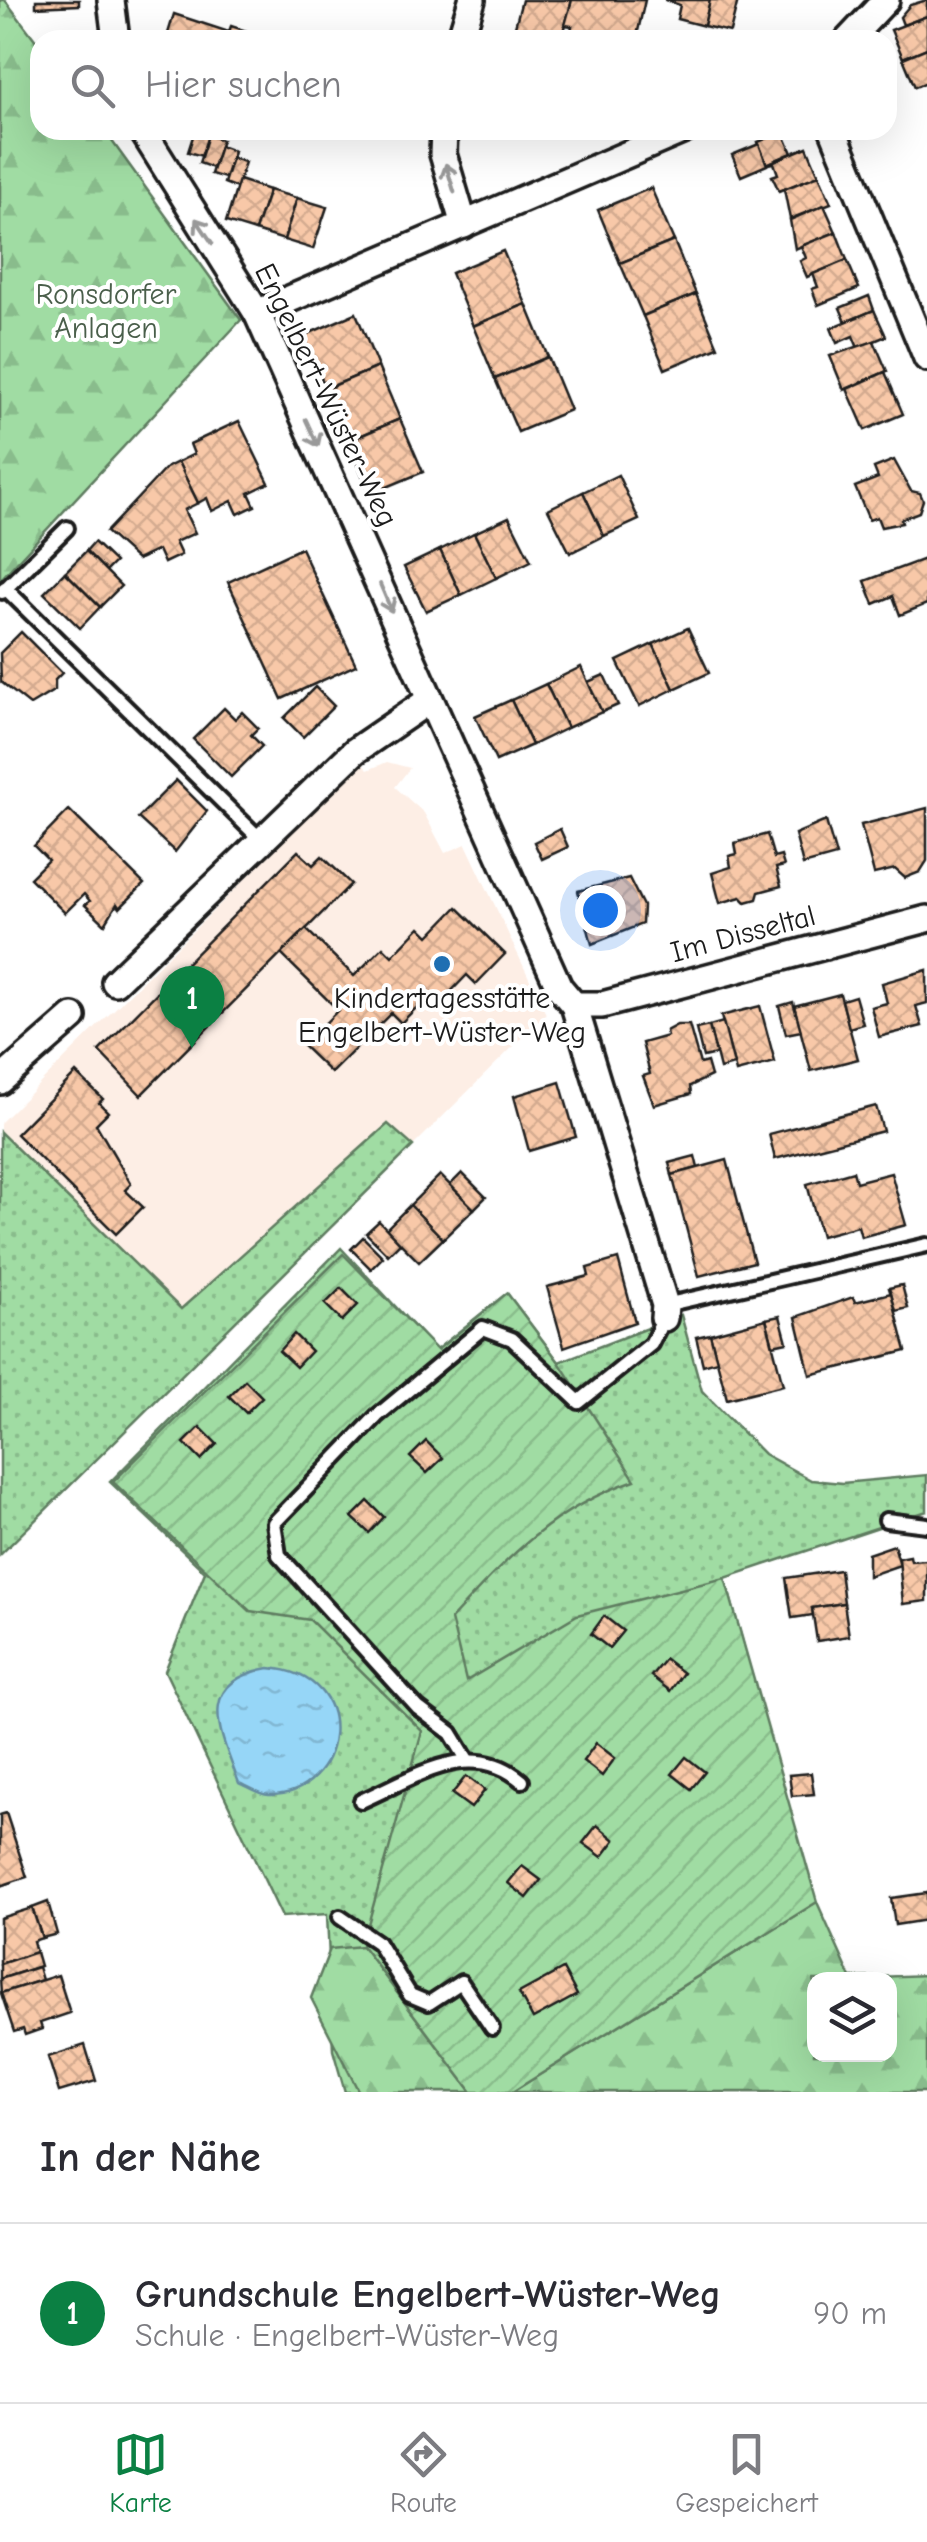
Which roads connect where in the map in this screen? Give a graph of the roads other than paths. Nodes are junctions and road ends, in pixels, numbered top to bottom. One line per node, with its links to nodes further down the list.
1 (111, 0): 4 (street)
2 (472, 0): 5 (street)
3 (886, 0): 6 (street)
4 (115, 30)
5 (463, 30)
6 (858, 30)
7 (148, 140): 12 (street, Engelbert-Wüster-Weg, one-way to 7)
8 (443, 140): 11 (street, one-way to 8)
9 (661, 140): 11 (street)
10 (838, 140): 13 (street)
11 (464, 225): 12 (street)
12 (257, 313): 16 (street, Engelbert-Wüster-Weg, one-way to 16)
13 (927, 358)
14 (67, 528): 15 (lane)
15 (3, 590): 17 (lane)
16 (428, 701): 17 (street); 20 (street, Engelbert-Wüster-Weg)
17 (261, 840): 19 (street)
18 (927, 920): 20 (street, Im Disseltal)
19 (115, 982)
20 (574, 1005): 24 (street, Engelbert-Wüster-Weg)
21 (73, 1017): 22 (street)
22 (0, 1082)
23 (927, 1245): 24 (lane)
24 (665, 1311): 27 (lane)
25 (886, 1520): 26 (lane)
26 (927, 1525)
27 (468, 1762): 28 (lane); 29 (lane)
28 (522, 1781)
29 (361, 1801)
30 (340, 1917): 31 (lane)
31 (492, 2028)

